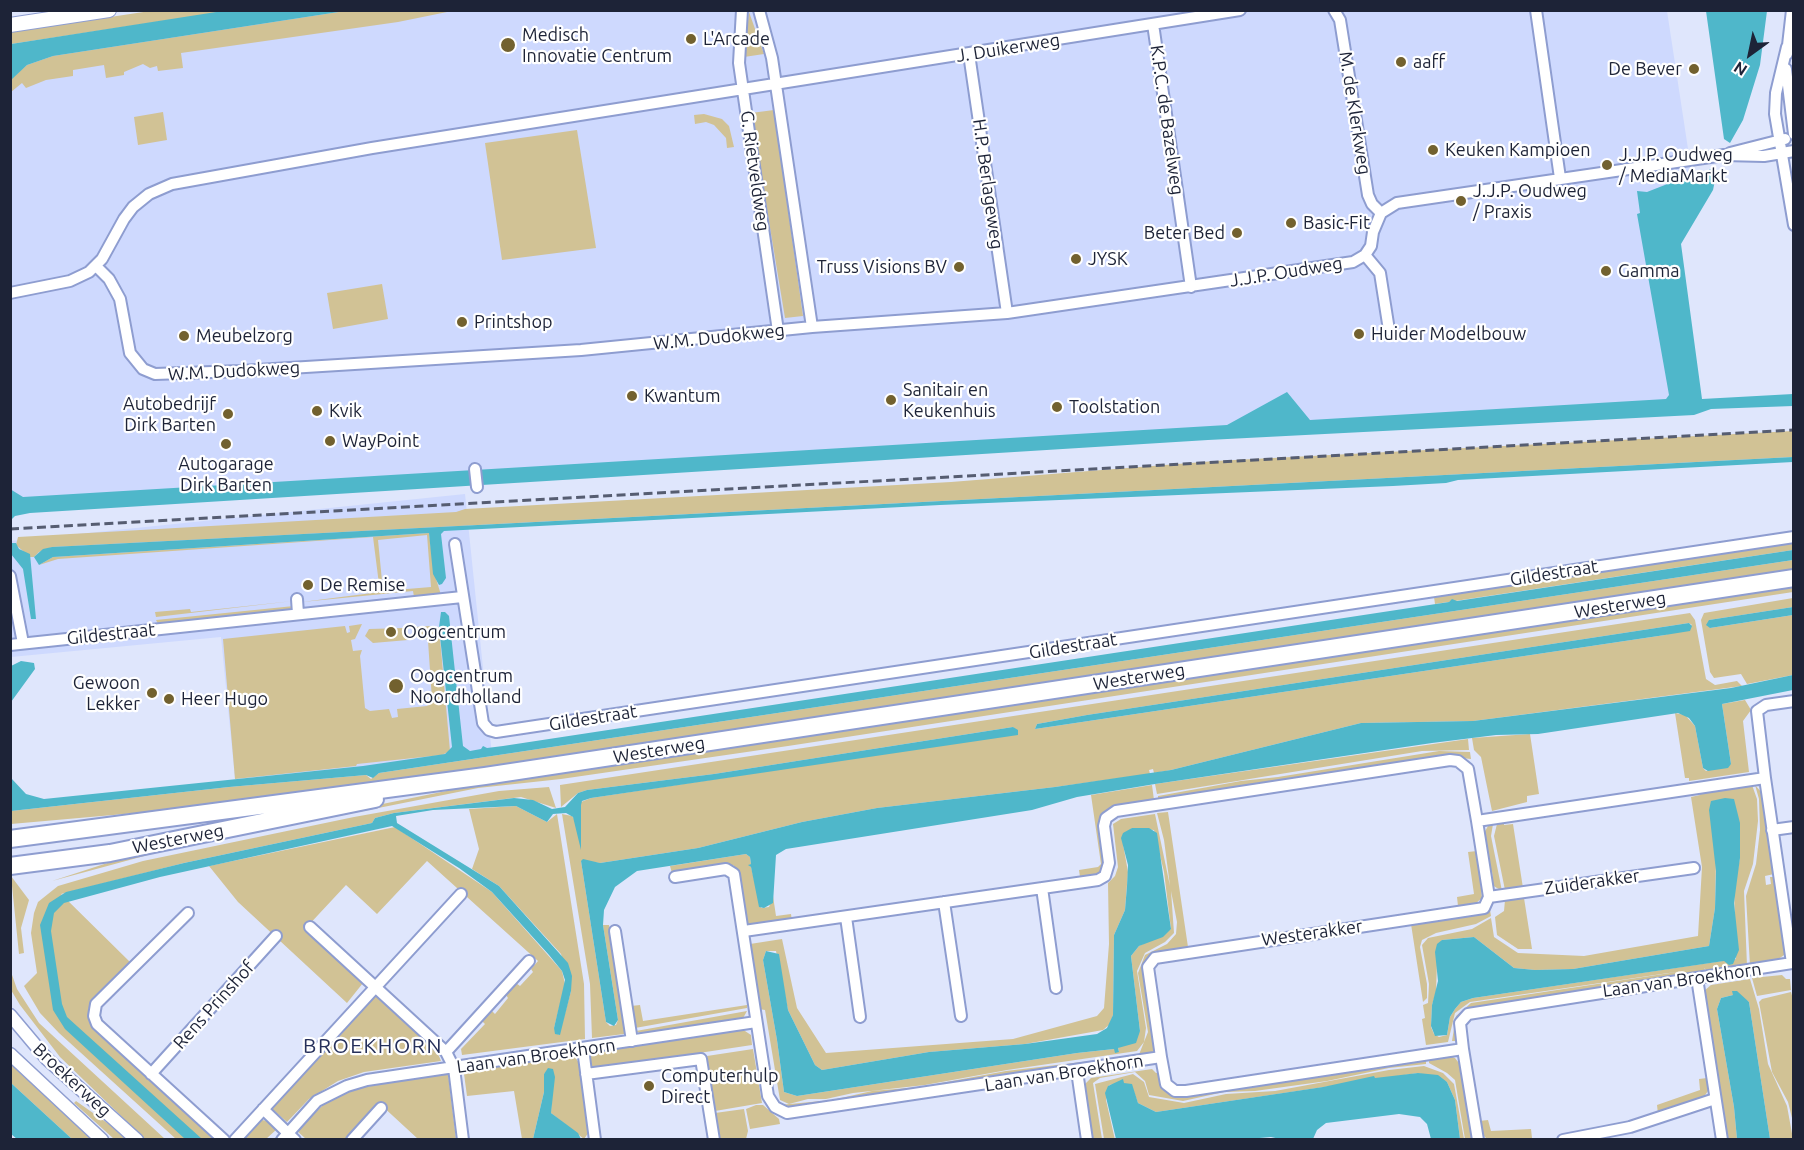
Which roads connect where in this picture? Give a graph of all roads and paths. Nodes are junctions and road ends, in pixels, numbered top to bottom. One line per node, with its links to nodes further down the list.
1 (109, 10): 9 (main road)
2 (742, 10): 13 (street, G. Rietveldweg)
3 (759, 10): 12 (street, G. Rietveldweg)
4 (1240, 10): 8 (street, J. Duikerweg)
5 (1334, 10): 20 (street, M. de Klerkweg)
6 (1536, 10): 19 (street)
7 (1792, 10): 10 (street)
8 (1153, 24): 11 (street, J. Duikerweg); 24 (street, K.P.C. de Bazelweg)
9 (10, 25)
10 (1787, 47): 14 (street); 15 (street)
11 (969, 54): 12 (street, J. Duikerweg); 26 (street, H.P. Berlageweg)
12 (776, 84): 13 (street, J. Duikerweg); 27 (street, G. Rietveldweg)
13 (743, 89): 23 (street); 29 (street, G. Rietveldweg)
14 (1794, 136): 15 (street)
15 (1779, 140): 17 (street); 18 (street)
16 (1794, 151): 17 (street)
17 (1780, 153): 18 (street); 21 (street)
18 (1724, 155): 19 (street)
19 (1560, 178): 20 (street)
20 (1381, 213): 22 (street, J.J.P. Oudweg)
21 (1794, 225)
22 (1365, 255): 24 (street, J.J.P. Oudweg); 28 (street)
23 (96, 266): 25 (street); 29 (street, W.M. Dudokweg)
24 (1191, 287): 26 (street, J.J.P. Oudweg)
25 (10, 293)
26 (1007, 313): 27 (street, J.J.P. Oudweg)
27 (813, 327): 29 (street, W.M. Dudokweg)
28 (1389, 330)
29 (778, 331)
30 (475, 469): 31 (street)
31 (477, 487)
32 (1794, 537): 36 (street, Gildestraat)
33 (455, 544): 36 (street, Gildestraat)
34 (10, 576): 39 (street)
35 (1794, 578): 42 (main road, Westerweg)
36 (462, 597): 38 (street, Gildestraat)
37 (297, 599): 38 (street)
38 (298, 614): 39 (street, Gildestraat)
39 (23, 643): 40 (street, Gildestraat)
40 (10, 645)
41 (1794, 701): 43 (street, Laan van Broekhorn)
42 (485, 776): 47 (main road, Westerweg); 48 (main road, Westerweg)
43 (1765, 778): 44 (street); 46 (street, Laan van Broekhorn)
44 (1478, 821): 51 (street); 53 (street)
45 (1794, 827): 46 (street)
46 (1772, 830): 62 (street, Laan van Broekhorn)
47 (10, 839)
48 (10, 866)
49 (1694, 868): 53 (street, Zuiderakker)
50 (675, 877): 59 (street, Laan van Broekhorn)
51 (1042, 888): 54 (street); 65 (street)
52 (461, 894): 64 (street)
53 (1489, 897): 75 (street, Westerakker)
54 (944, 902): 56 (street); 67 (street)
55 (188, 913): 78 (street)
56 (846, 917): 59 (street); 68 (street)
57 (310, 927): 64 (street)
58 (615, 931): 70 (street, Laan van Broekhorn)
59 (744, 931): 69 (street, Laan van Broekhorn)
60 (276, 936): 78 (street, Rens Prinshof)
61 (529, 961): 73 (street)
62 (1793, 967): 63 (street, Laan van Broekhorn)
63 (1697, 978): 72 (street, Laan van Broekhorn); 80 (street)
64 (375, 987): 73 (street); 82 (street)
65 (1056, 988)
66 (10, 1015): 85 (street, Broekerweg)
67 (961, 1016)
68 (860, 1017)
69 (756, 1022): 70 (street, Laan van Broekhorn); 77 (street, Laan van Broekhorn)
70 (632, 1041): 71 (street, Laan van Broekhorn)
71 (583, 1048): 76 (street, Laan van Broekhorn); 79 (street)
72 (1463, 1049): 75 (street, Laan van Broekhorn); 93 (street)
73 (446, 1052): 76 (street)
74 (10, 1054): 84 (street, Broekerweg)
75 (1161, 1057): 77 (street, Laan van Broekhorn)
76 (454, 1068): 83 (street, Laan van Broekhorn); 89 (street)
77 (1077, 1071): 92 (street)
78 (151, 1074): 86 (street)
79 (586, 1074): 90 (street); 91 (street)
80 (1715, 1099): 94 (street); 95 (street)
81 (381, 1108): 88 (street)
82 (263, 1109): 83 (street); 87 (street)
83 (288, 1137)
84 (102, 1140)
85 (137, 1140)
86 (224, 1140)
87 (235, 1140)
88 (352, 1140)
89 (463, 1140)
90 (595, 1140)
91 (714, 1140)
92 (1087, 1140)
93 (1478, 1140)
94 (1563, 1140)
95 (1722, 1140)

